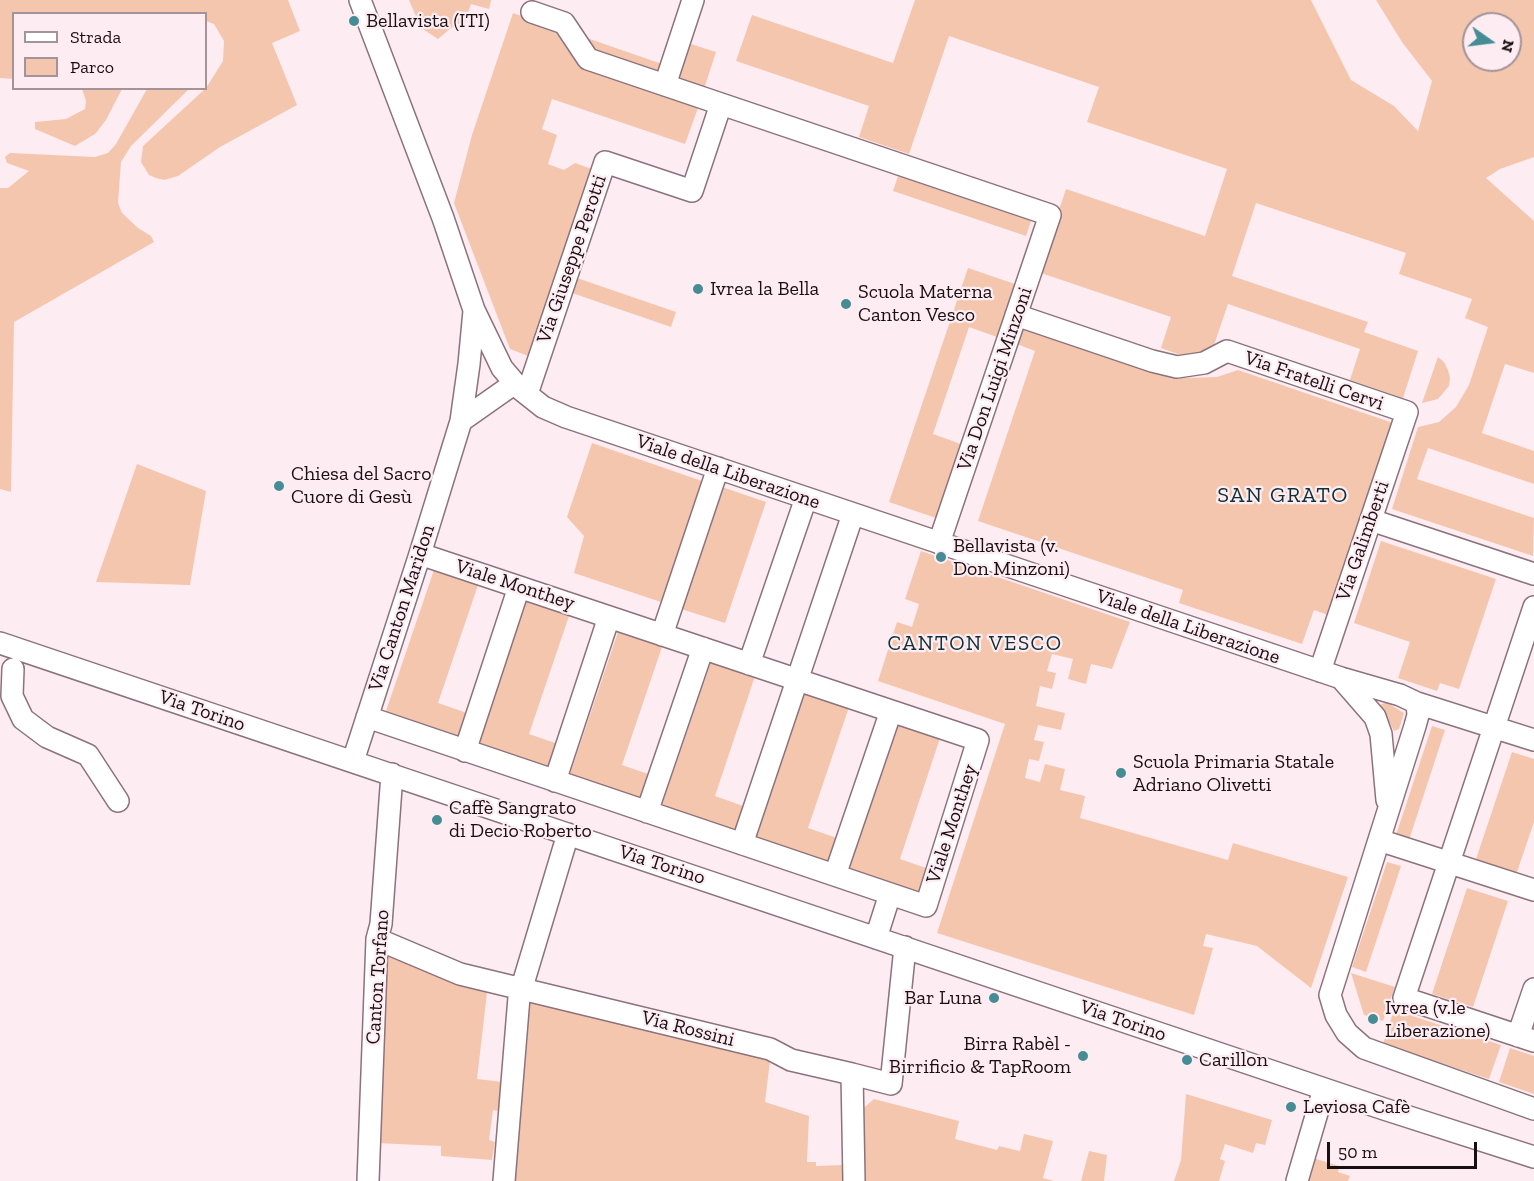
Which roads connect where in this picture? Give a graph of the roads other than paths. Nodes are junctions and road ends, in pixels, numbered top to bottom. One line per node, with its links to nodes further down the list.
1 (360, 0): 6 (street, Viale della Liberazione)
2 (693, 0): 4 (street)
3 (532, 12): 4 (street)
4 (665, 85): 5 (street)
5 (721, 104): 7 (street, Via Don Luigi Minzoni); 8 (street, Via Giuseppe Perotti)
6 (474, 310): 8 (street, Viale della Liberazione); 10 (street, Via Canton Maridon)
7 (1017, 315): 9 (street, Via Fratelli Cervi); 15 (street, Via Don Luigi Minzoni)
8 (521, 388): 10 (street); 11 (street, Viale della Liberazione)
9 (1407, 412): 14 (street, Via Galimberti)
10 (461, 421): 16 (street, Via Canton Maridon)
11 (718, 468): 12 (street, Viale della Liberazione); 21 (street)
12 (806, 498): 13 (street, Viale della Liberazione); 24 (street)
13 (853, 514): 15 (street, Viale della Liberazione); 27 (street)
14 (1371, 520): 17 (street); 25 (street, Via Galimberti)
15 (939, 543): 25 (street, Viale della Liberazione)
16 (420, 554): 18 (street, Viale Monthey); 30 (street, Via Canton Maridon)
17 (1534, 574)
18 (519, 587): 20 (street, Viale Monthey); 33 (street)
19 (1534, 607): 31 (street)
20 (609, 617): 21 (street, Viale Monthey); 36 (street)
21 (662, 635): 22 (street, Viale Monthey)
22 (703, 648): 24 (street, Viale Monthey); 38 (street)
23 (8, 660): 34 (street, Via Torino); 37 (street)
24 (749, 664): 27 (street, Viale Monthey)
25 (1320, 671): 26 (street, Viale della Liberazione)
26 (1341, 678): 28 (street, Viale della Liberazione); 39 (street)
27 (797, 680): 29 (street, Viale Monthey); 42 (street)
28 (1417, 703): 31 (street, Viale della Liberazione); 39 (street)
29 (891, 711): 44 (street); 46 (street, Viale Monthey)
30 (367, 717): 33 (street, Viale Monthey); 34 (street, Via Canton Maridon)
31 (1493, 727): 32 (street, Viale della Liberazione); 43 (street)
32 (1534, 740)
33 (465, 751): 36 (street, Viale Monthey)
34 (353, 761): 35 (street, Via Torino)
35 (392, 774): 40 (street, Via Torino); 48 (street, Canton Torfano)
36 (555, 781): 38 (street, Viale Monthey)
37 (118, 801)
38 (647, 812): 42 (street, Viale Monthey)
39 (1388, 813): 41 (street)
40 (568, 834): 47 (street, Via Torino); 51 (street)
41 (1379, 840): 43 (street); 55 (street)
42 (742, 844): 44 (street, Viale Monthey)
43 (1449, 862): 45 (street); 52 (street)
44 (835, 875): 46 (street, Viale Monthey)
45 (1534, 890)
46 (890, 894): 47 (street)
47 (876, 938): 49 (street, Via Torino)
48 (377, 939): 51 (street, Via Rossini); 57 (street, Canton Torfano)
49 (905, 947): 53 (street, Via Rossini); 54 (street, Via Torino)
50 (1534, 989): 52 (street)
51 (521, 990): 53 (street, Via Rossini); 58 (street)
52 (1526, 1039)
53 (852, 1074): 59 (street)
54 (1324, 1089): 56 (street, Via Torino); 60 (street)
55 (1534, 1109)
56 (1534, 1157)
57 (368, 1181)
58 (504, 1181)
59 (854, 1181)
60 (1297, 1181)

